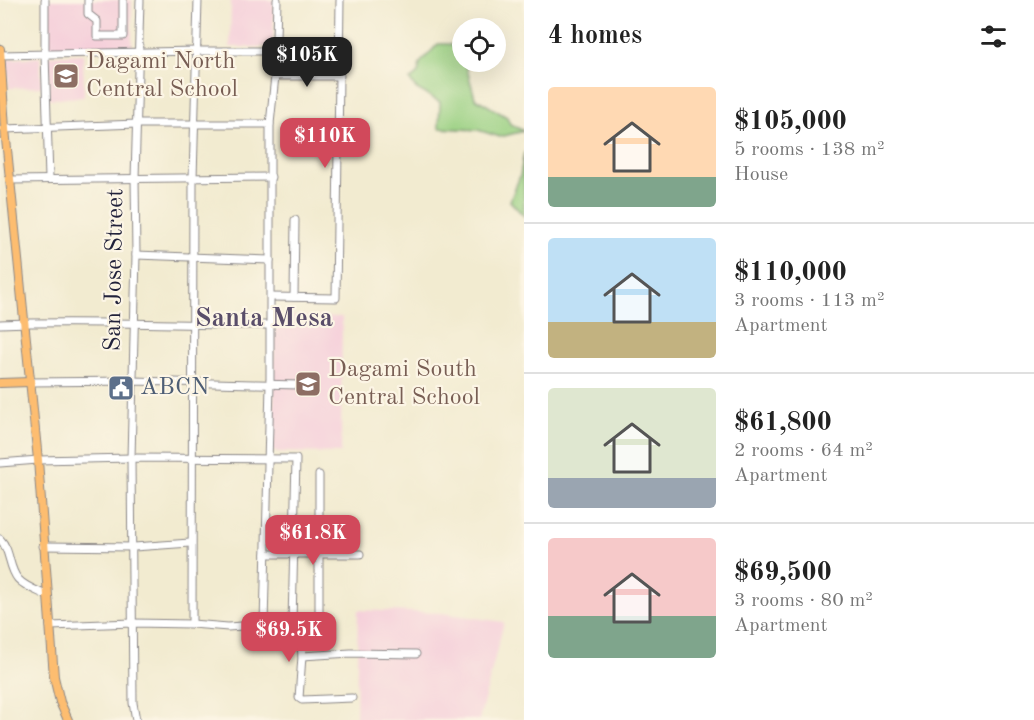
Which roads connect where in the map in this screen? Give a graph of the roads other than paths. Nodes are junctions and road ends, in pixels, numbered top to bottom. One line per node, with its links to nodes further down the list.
1 (45, 0): 14 (street)
2 (88, 0): 3 (street)
3 (123, 0)
4 (140, 0): 12 (street, San Jose Street)
5 (198, 0): 9 (street)
6 (276, 0): 10 (street)
7 (340, 0): 11 (street)
8 (0, 49): 13 (main road)
9 (197, 51): 10 (street); 12 (street); 17 (street)
10 (275, 51): 11 (street); 15 (street)
11 (341, 51): 16 (street)
12 (138, 52): 14 (street); 18 (street, San Jose Street)
13 (1, 55): 14 (street); 21 (main road)
14 (45, 55): 20 (street)
15 (275, 76): 16 (street); 19 (street)
16 (340, 76): 32 (street)
17 (194, 123): 18 (street); 19 (street); 25 (street)
18 (137, 124): 20 (street); 24 (street, San Jose Street)
19 (270, 124): 22 (street)
20 (47, 127): 21 (street); 23 (street)
21 (5, 129): 26 (main road)
22 (271, 177): 25 (street); 30 (street)
23 (49, 178): 24 (street); 26 (street)
24 (135, 178): 25 (street); 28 (street, San Jose Street)
25 (193, 178): 29 (street)
26 (11, 180): 34 (main road)
27 (295, 220): 32 (street)
28 (136, 255): 29 (street); 33 (street, San Jose Street)
29 (194, 258): 30 (street); 37 (street)
30 (270, 260): 31 (street)
31 (271, 297): 32 (street); 36 (street)
32 (294, 297)
33 (134, 322): 34 (street); 37 (street); 38 (street, San Jose Street)
34 (24, 323): 35 (street); 39 (main road)
35 (0, 324)
36 (270, 324): 37 (street); 42 (street)
37 (193, 326): 41 (street)
38 (133, 381): 39 (street); 41 (street); 44 (street, San Jose Street)
39 (30, 382): 40 (main road); 45 (main road)
40 (0, 383)
41 (191, 384): 42 (street); 46 (street)
42 (270, 384): 43 (street); 47 (street)
43 (299, 385)
44 (131, 458): 45 (street); 46 (street); 53 (street, San Jose Street)
45 (38, 459): 48 (street); 52 (main road)
46 (191, 459): 47 (street); 51 (street)
47 (268, 459): 54 (street); 55 (street)
48 (0, 463)
49 (319, 475): 56 (street)
50 (0, 539): 58 (street)
51 (190, 543): 53 (street); 62 (street)
52 (43, 546): 53 (street); 58 (main road)
53 (134, 547): 61 (street, San Jose Street)
54 (266, 554): 55 (street); 63 (street)
55 (295, 554): 56 (street); 60 (street)
56 (318, 554): 57 (street); 59 (street)
57 (360, 554)
58 (48, 596): 64 (main road)
59 (319, 615)
60 (292, 622): 63 (street); 66 (street)
61 (133, 623): 62 (street); 64 (street); 69 (street, San Jose Street)
62 (192, 624): 63 (street)
63 (264, 624)
64 (50, 626): 68 (main road)
65 (416, 654): 66 (street)
66 (302, 656): 67 (street)
67 (352, 698)
68 (68, 720)
69 (136, 720)

